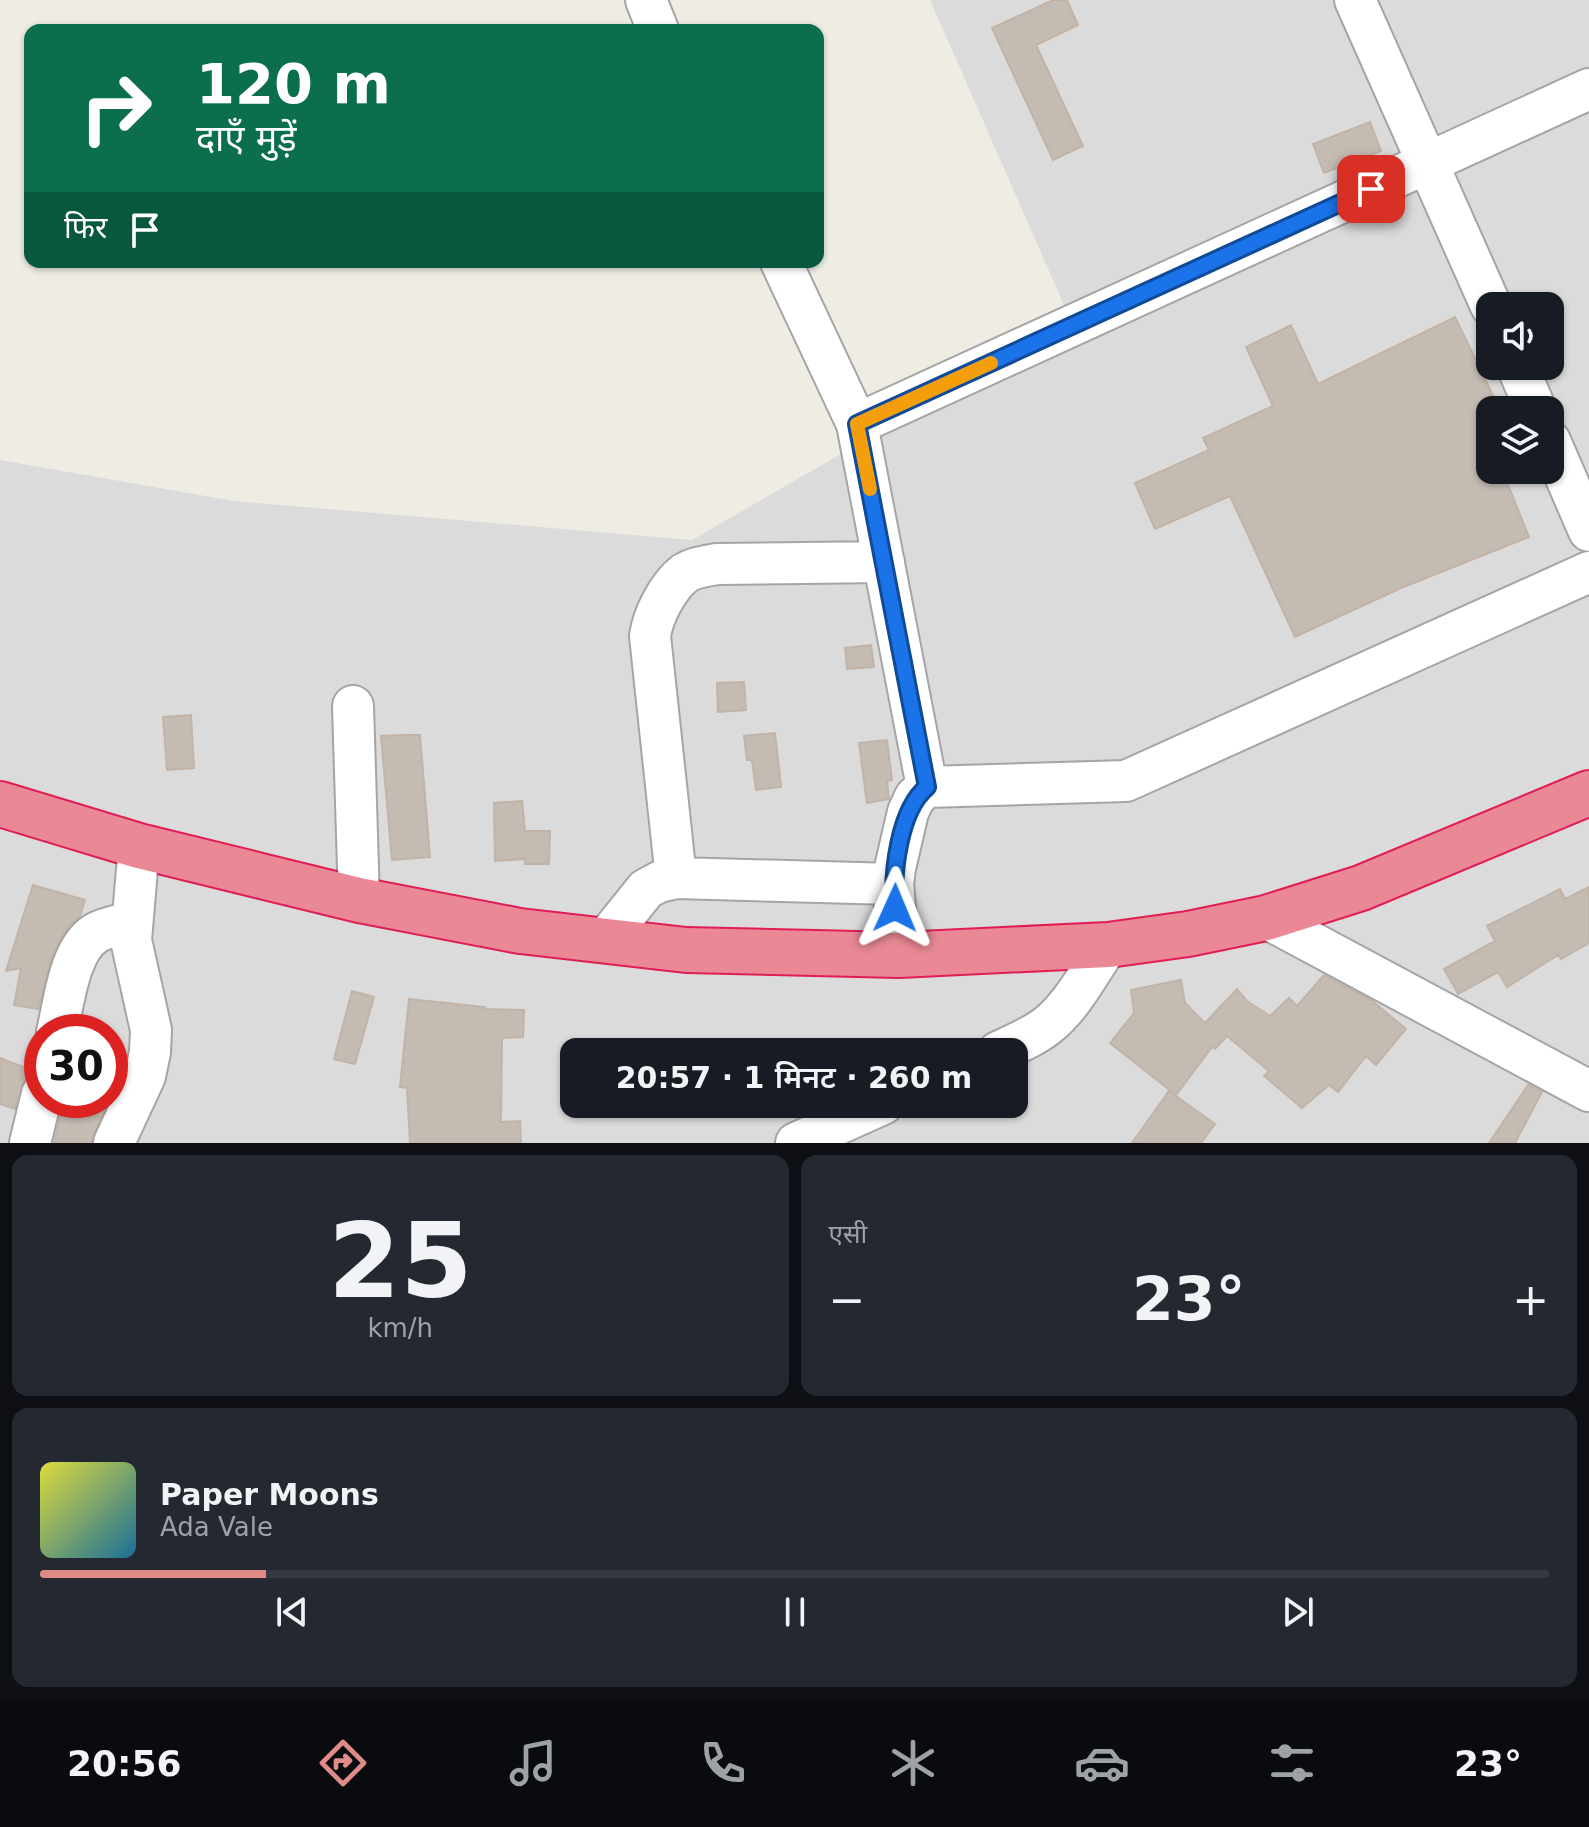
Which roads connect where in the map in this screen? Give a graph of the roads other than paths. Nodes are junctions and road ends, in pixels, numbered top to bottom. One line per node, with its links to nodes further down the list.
1 (646, 0): 3 (street)
2 (1355, 0): 5 (street)
3 (656, 24)
4 (1589, 89): 5 (street)
5 (1429, 163): 7 (street); 8 (street)
6 (784, 268): 8 (street)
7 (1485, 292)
8 (857, 424): 11 (street)
9 (1564, 473): 10 (street)
10 (1589, 531)
11 (884, 562): 14 (street); 18 (street)
12 (1589, 572): 14 (street)
13 (353, 706): 20 (street)
14 (927, 787): 19 (street)
15 (1589, 793): 21 (highway)
16 (0, 804): 17 (highway)
17 (139, 846): 20 (highway); 22 (street)
18 (676, 878): 19 (street); 23 (street)
19 (893, 884): 25 (street)
20 (359, 900): 23 (highway)
21 (1266, 918): 24 (highway); 28 (street)
22 (132, 922): 26 (street); 32 (street)
23 (605, 940): 25 (highway)
24 (1108, 945): 25 (highway); 27 (street)
25 (899, 955)
26 (61, 1014)
27 (1028, 1038)
28 (1589, 1091)
29 (36, 1118): 31 (street)
30 (852, 1118): 33 (street)
31 (30, 1143)
32 (114, 1143)
33 (796, 1143)

